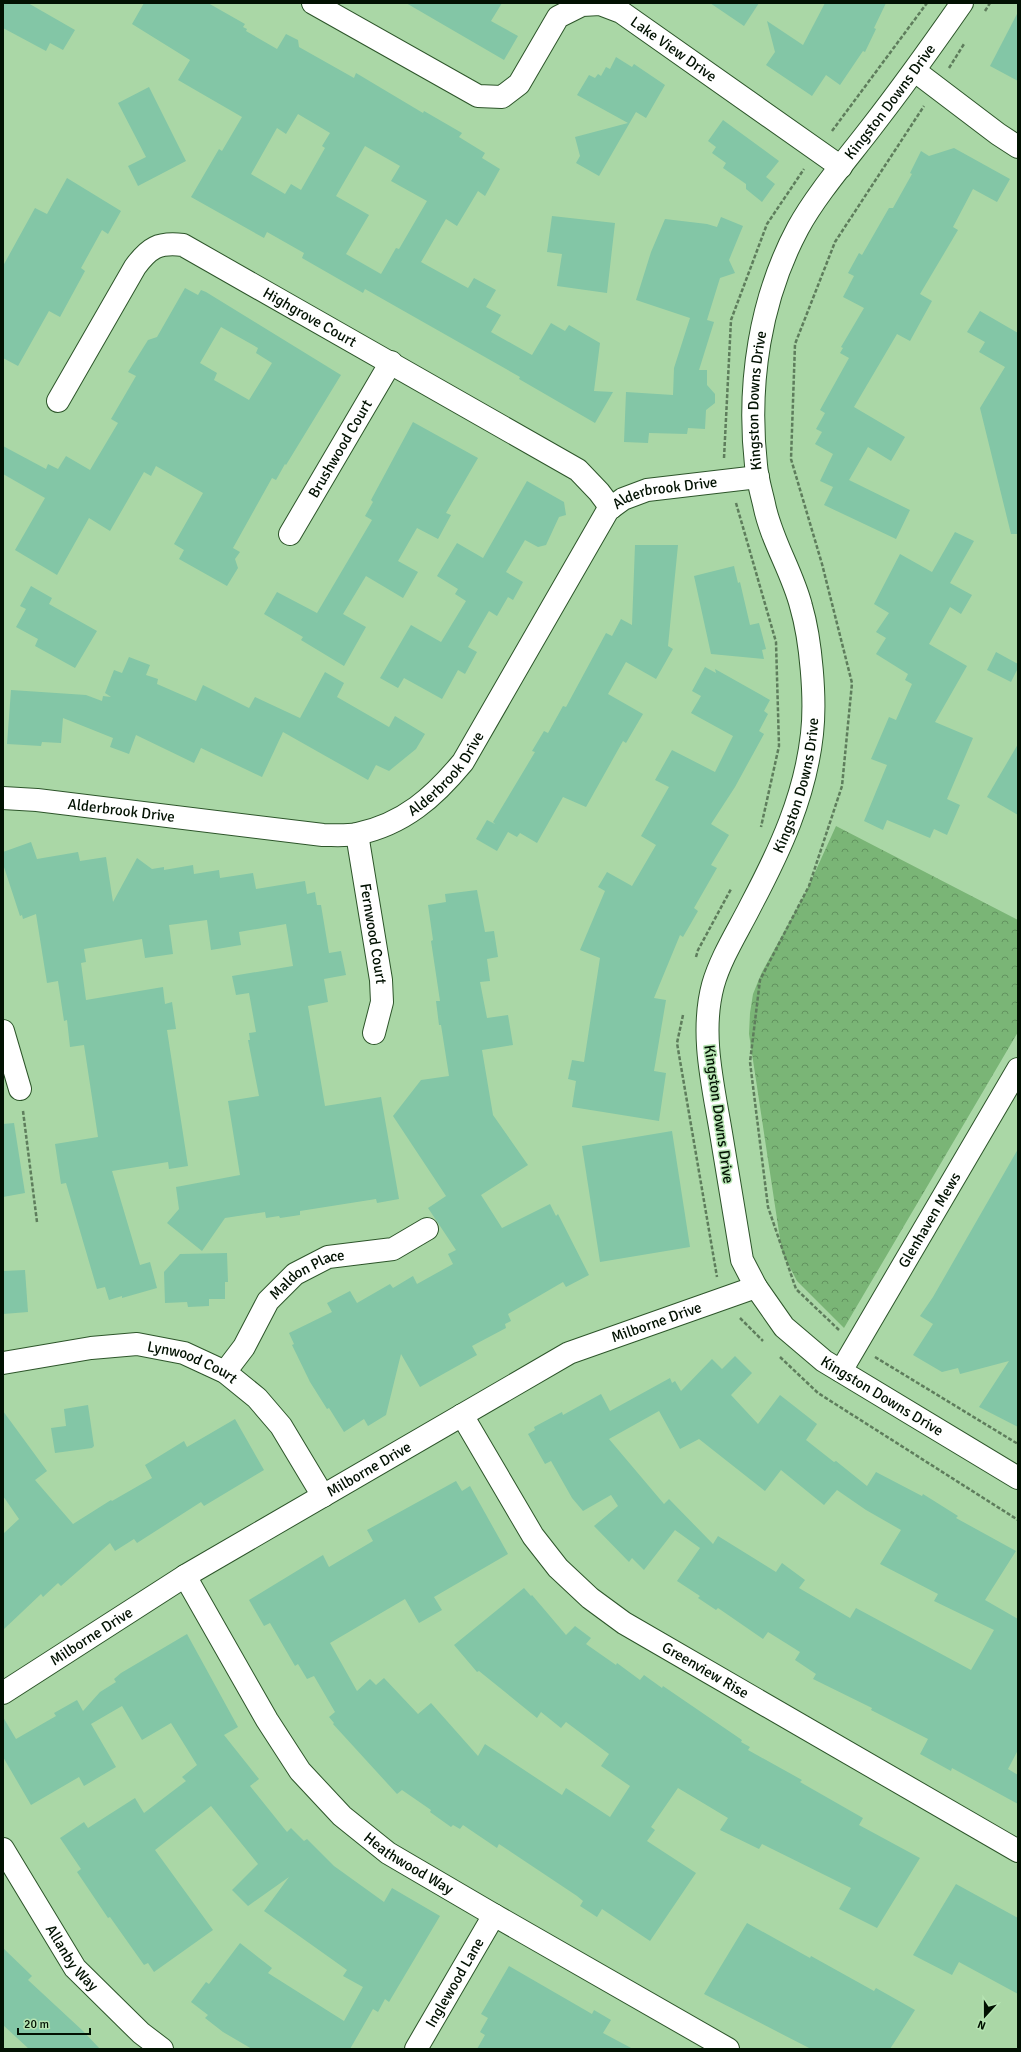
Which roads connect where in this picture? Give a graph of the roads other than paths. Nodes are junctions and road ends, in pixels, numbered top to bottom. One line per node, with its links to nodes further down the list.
1 (313, 3): 2 (street, Lake View Drive)
2 (600, 3): 6 (street, Lake View Drive)
3 (962, 3): 4 (street, Kingston Downs Drive)
4 (916, 71): 5 (street); 6 (street, Kingston Downs Drive)
5 (1018, 147)
6 (841, 167): 9 (street, Kingston Downs Drive)
7 (391, 362): 8 (street, Highgrove Court); 10 (street, Highgrove Court); 11 (street, Brushwood Court)
8 (58, 401)
9 (758, 477): 10 (street, Alderbrook Drive); 19 (street, Kingston Downs Drive)
10 (611, 508): 13 (street, Alderbrook Drive)
11 (290, 534)
12 (3, 798): 13 (street, Alderbrook Drive)
13 (357, 834): 15 (street, Fernwood Court)
14 (3, 1031): 17 (street)
15 (374, 1033)
16 (1018, 1069): 21 (street, Glenhaven Mews)
17 (20, 1089)
18 (427, 1228): 22 (street, Maldon Place)
19 (756, 1287): 21 (street, Kingston Downs Drive); 23 (street, Milborne Drive)
20 (3, 1363): 22 (street, Lynwood Court)
21 (841, 1371): 24 (street, Kingston Downs Drive)
22 (224, 1372): 25 (street, Lynwood Court)
23 (462, 1415): 25 (street, Milborne Drive); 29 (street, Greenview Rise)
24 (1018, 1478)
25 (323, 1496): 26 (street, Milborne Drive)
26 (185, 1576): 27 (street, Milborne Drive); 30 (street, Heathwood Way)
27 (3, 1693)
28 (3, 1849): 31 (street, Allanby Way)
29 (1018, 1851)
30 (494, 1915): 32 (street, Inglewood Lane); 33 (street, Heathwood Way)
31 (162, 2049)
32 (416, 2049)
33 (728, 2049)

